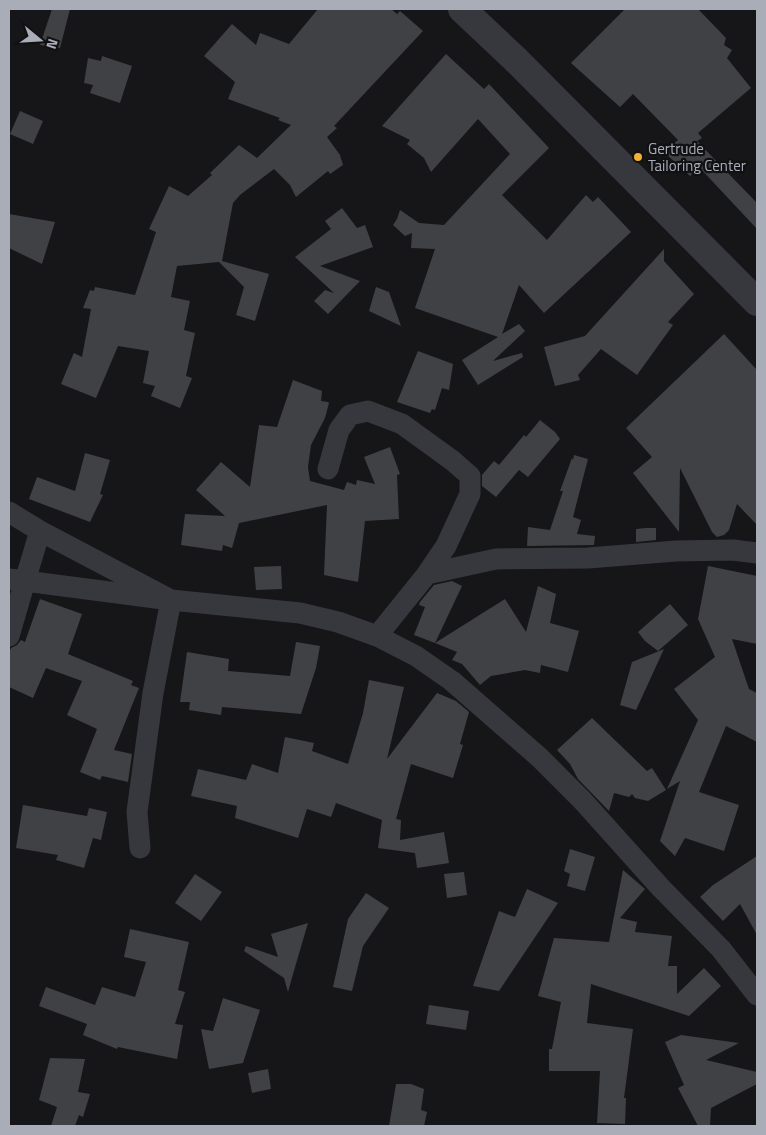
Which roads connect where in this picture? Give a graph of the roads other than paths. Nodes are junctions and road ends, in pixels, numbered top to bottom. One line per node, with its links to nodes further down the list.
1 (462, 9): 2 (street)
2 (757, 302)
3 (328, 469): 7 (street)
4 (9, 512): 5 (street)
5 (40, 531): 8 (street); 9 (street)
6 (757, 553): 7 (street)
7 (427, 574): 11 (street)
8 (17, 580): 9 (street); 10 (street)
9 (171, 600): 11 (street); 12 (street)
10 (9, 636)
11 (377, 636): 13 (street)
12 (140, 848)
13 (757, 995)

